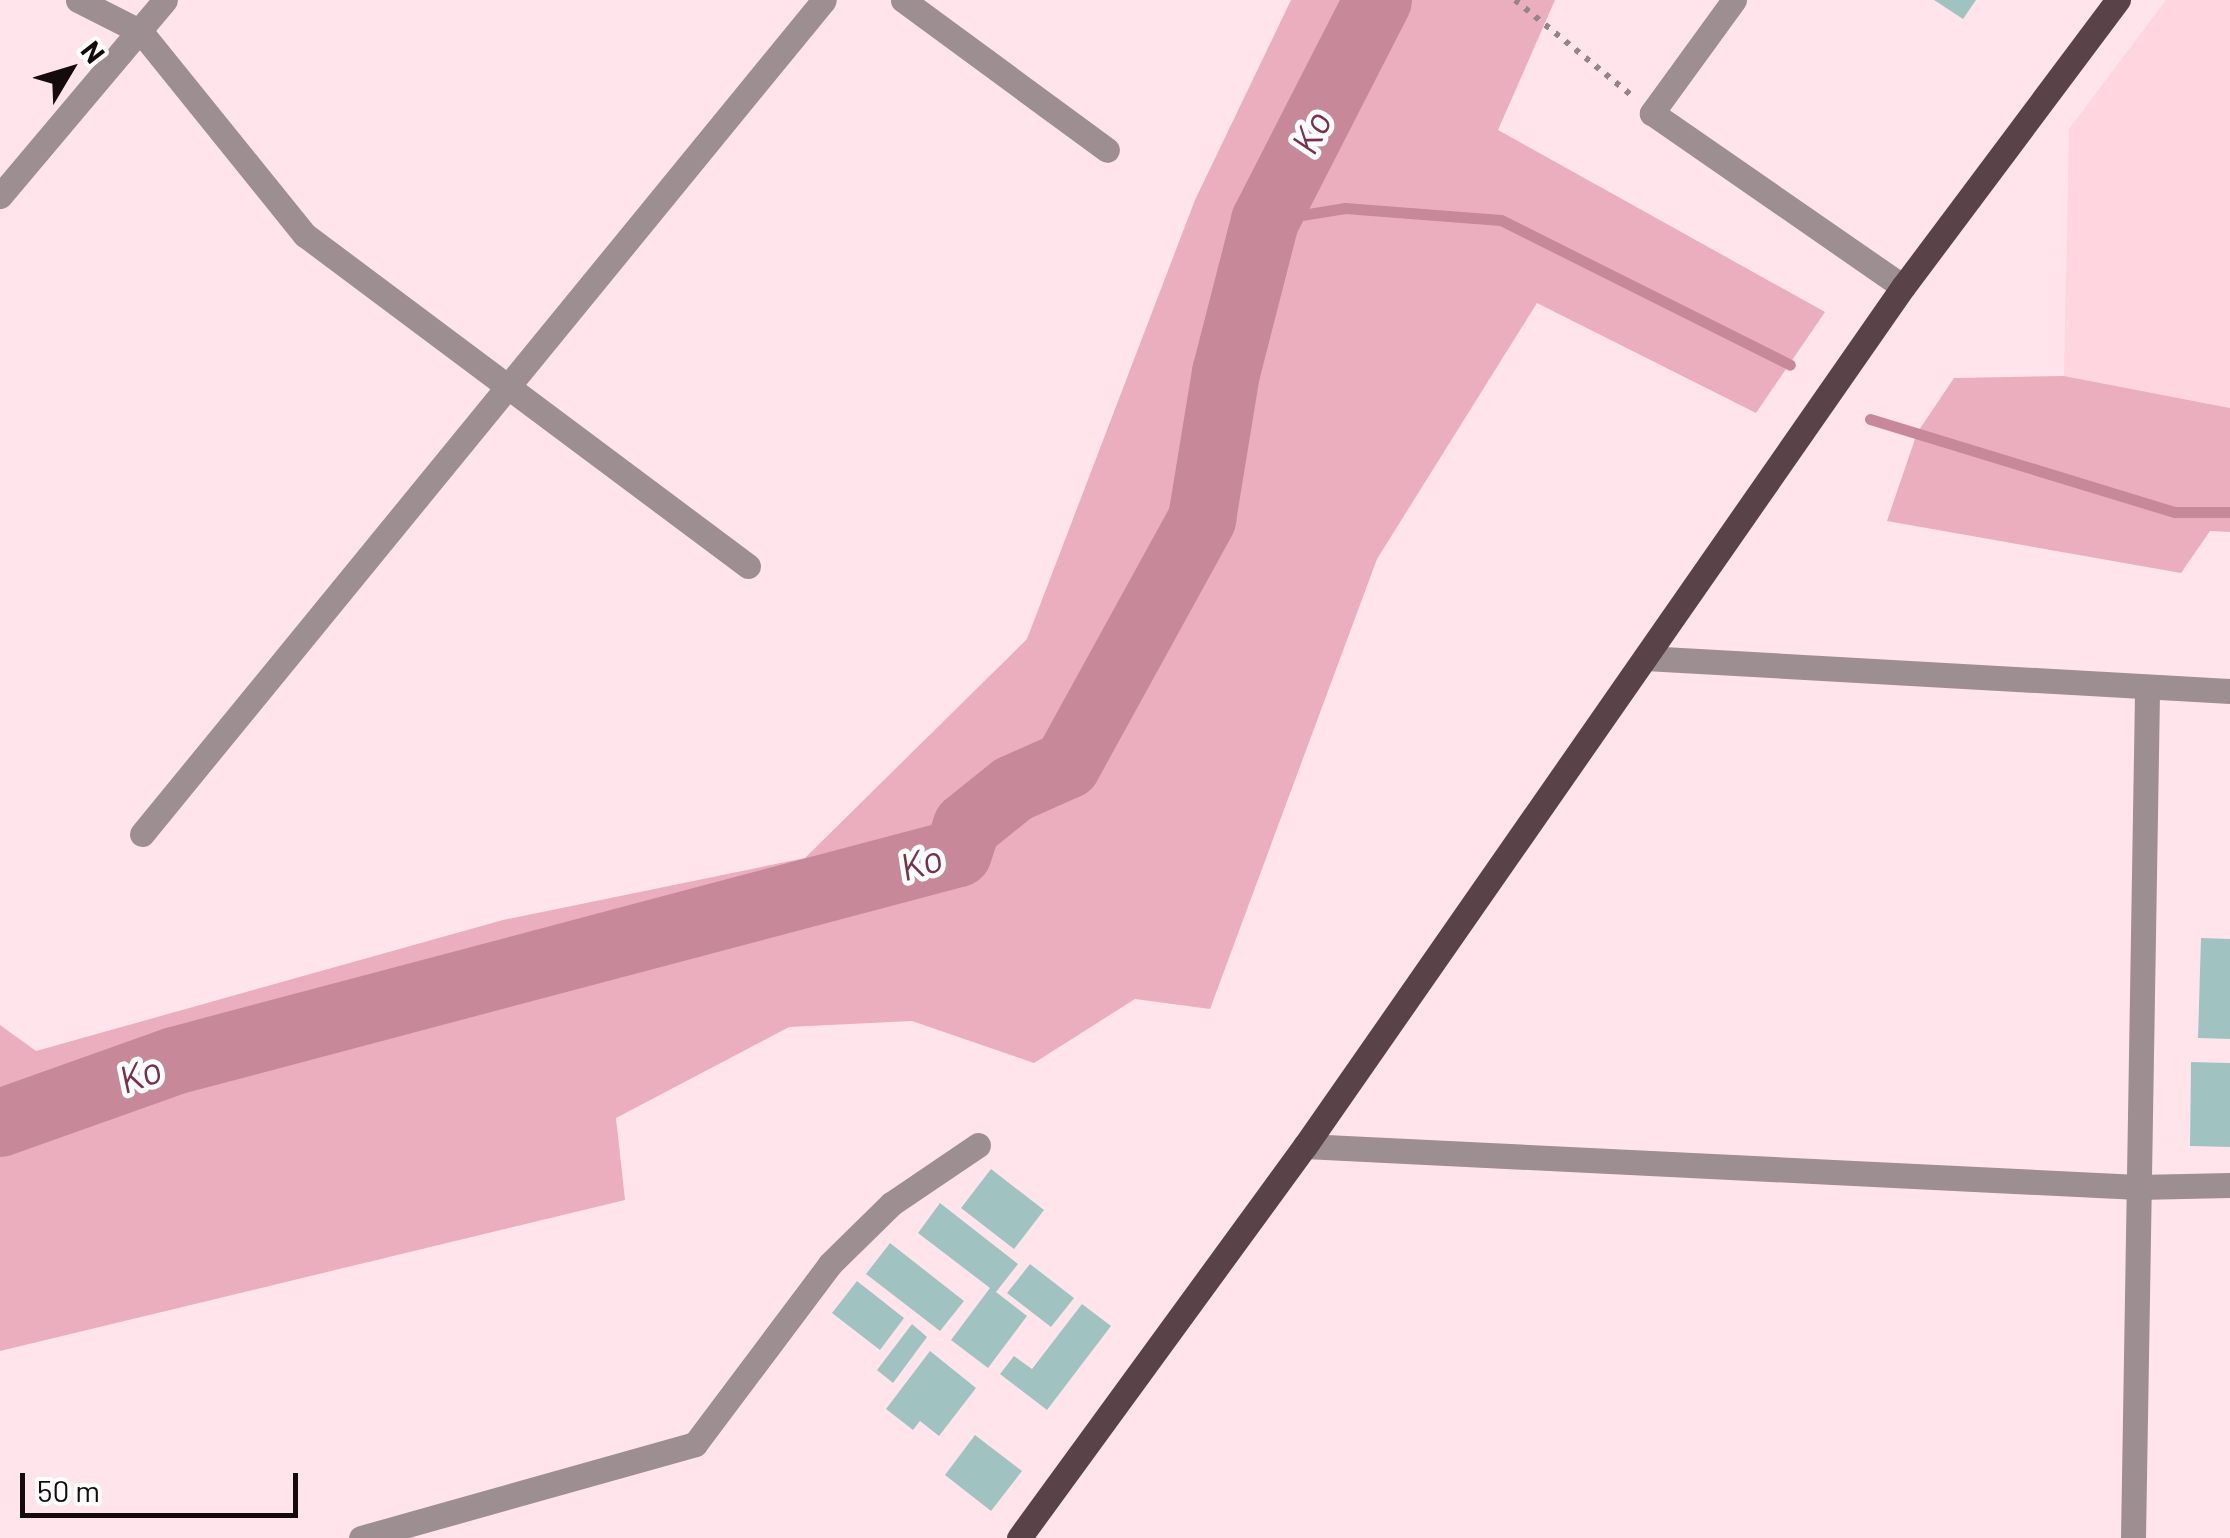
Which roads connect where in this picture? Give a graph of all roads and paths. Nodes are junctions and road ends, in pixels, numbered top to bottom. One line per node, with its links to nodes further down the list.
1 (78, 0): 8 (street)
2 (165, 0): 8 (street)
3 (824, 0): 13 (street)
4 (902, 0): 10 (street)
5 (1514, 0): 9 (path)
6 (1734, 0): 9 (street)
7 (2118, 0): 12 (main road)
8 (141, 32): 11 (street); 13 (street)
9 (1652, 113): 12 (street)
10 (1107, 150)
11 (0, 196)
12 (1903, 287): 15 (main road)
13 (508, 392): 14 (street); 18 (street)
14 (748, 566)
15 (1646, 658): 16 (street); 20 (main road)
16 (2147, 690): 17 (street); 22 (street)
17 (2230, 691)
18 (142, 834)
19 (978, 1145): 23 (street)
20 (1305, 1146): 22 (street); 24 (main road)
21 (2230, 1184): 22 (street)
22 (2138, 1187): 25 (street)
23 (361, 1538)
24 (1018, 1538)
25 (2134, 1538)

